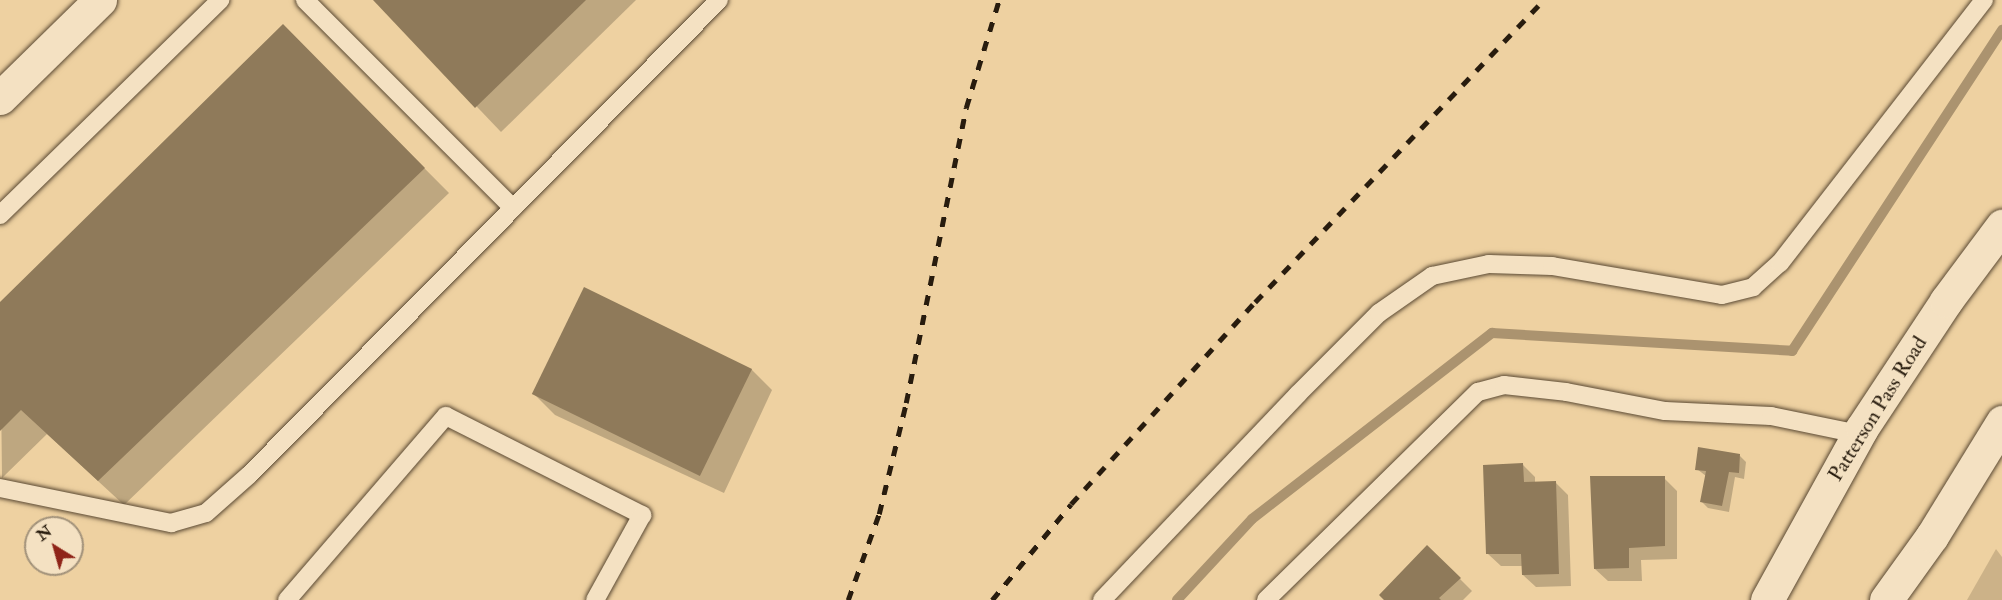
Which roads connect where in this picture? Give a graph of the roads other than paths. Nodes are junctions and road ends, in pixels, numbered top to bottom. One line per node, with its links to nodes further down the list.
1 (100, 0): 6 (main road)
2 (220, 0): 8 (lane)
3 (306, 0): 7 (lane)
4 (719, 0): 7 (lane)
5 (1984, 0): 15 (lane)
6 (0, 98)
7 (513, 208): 12 (lane)
8 (0, 215)
9 (2002, 226): 11 (main road, Patterson Pass Road)
10 (2002, 422): 18 (main road)
11 (1859, 434): 16 (lane); 17 (main road, Patterson Pass Road)
12 (0, 488)
13 (291, 599): 14 (lane)
14 (595, 600)
15 (1102, 600)
16 (1266, 600)
17 (1767, 600)
18 (1886, 600)

